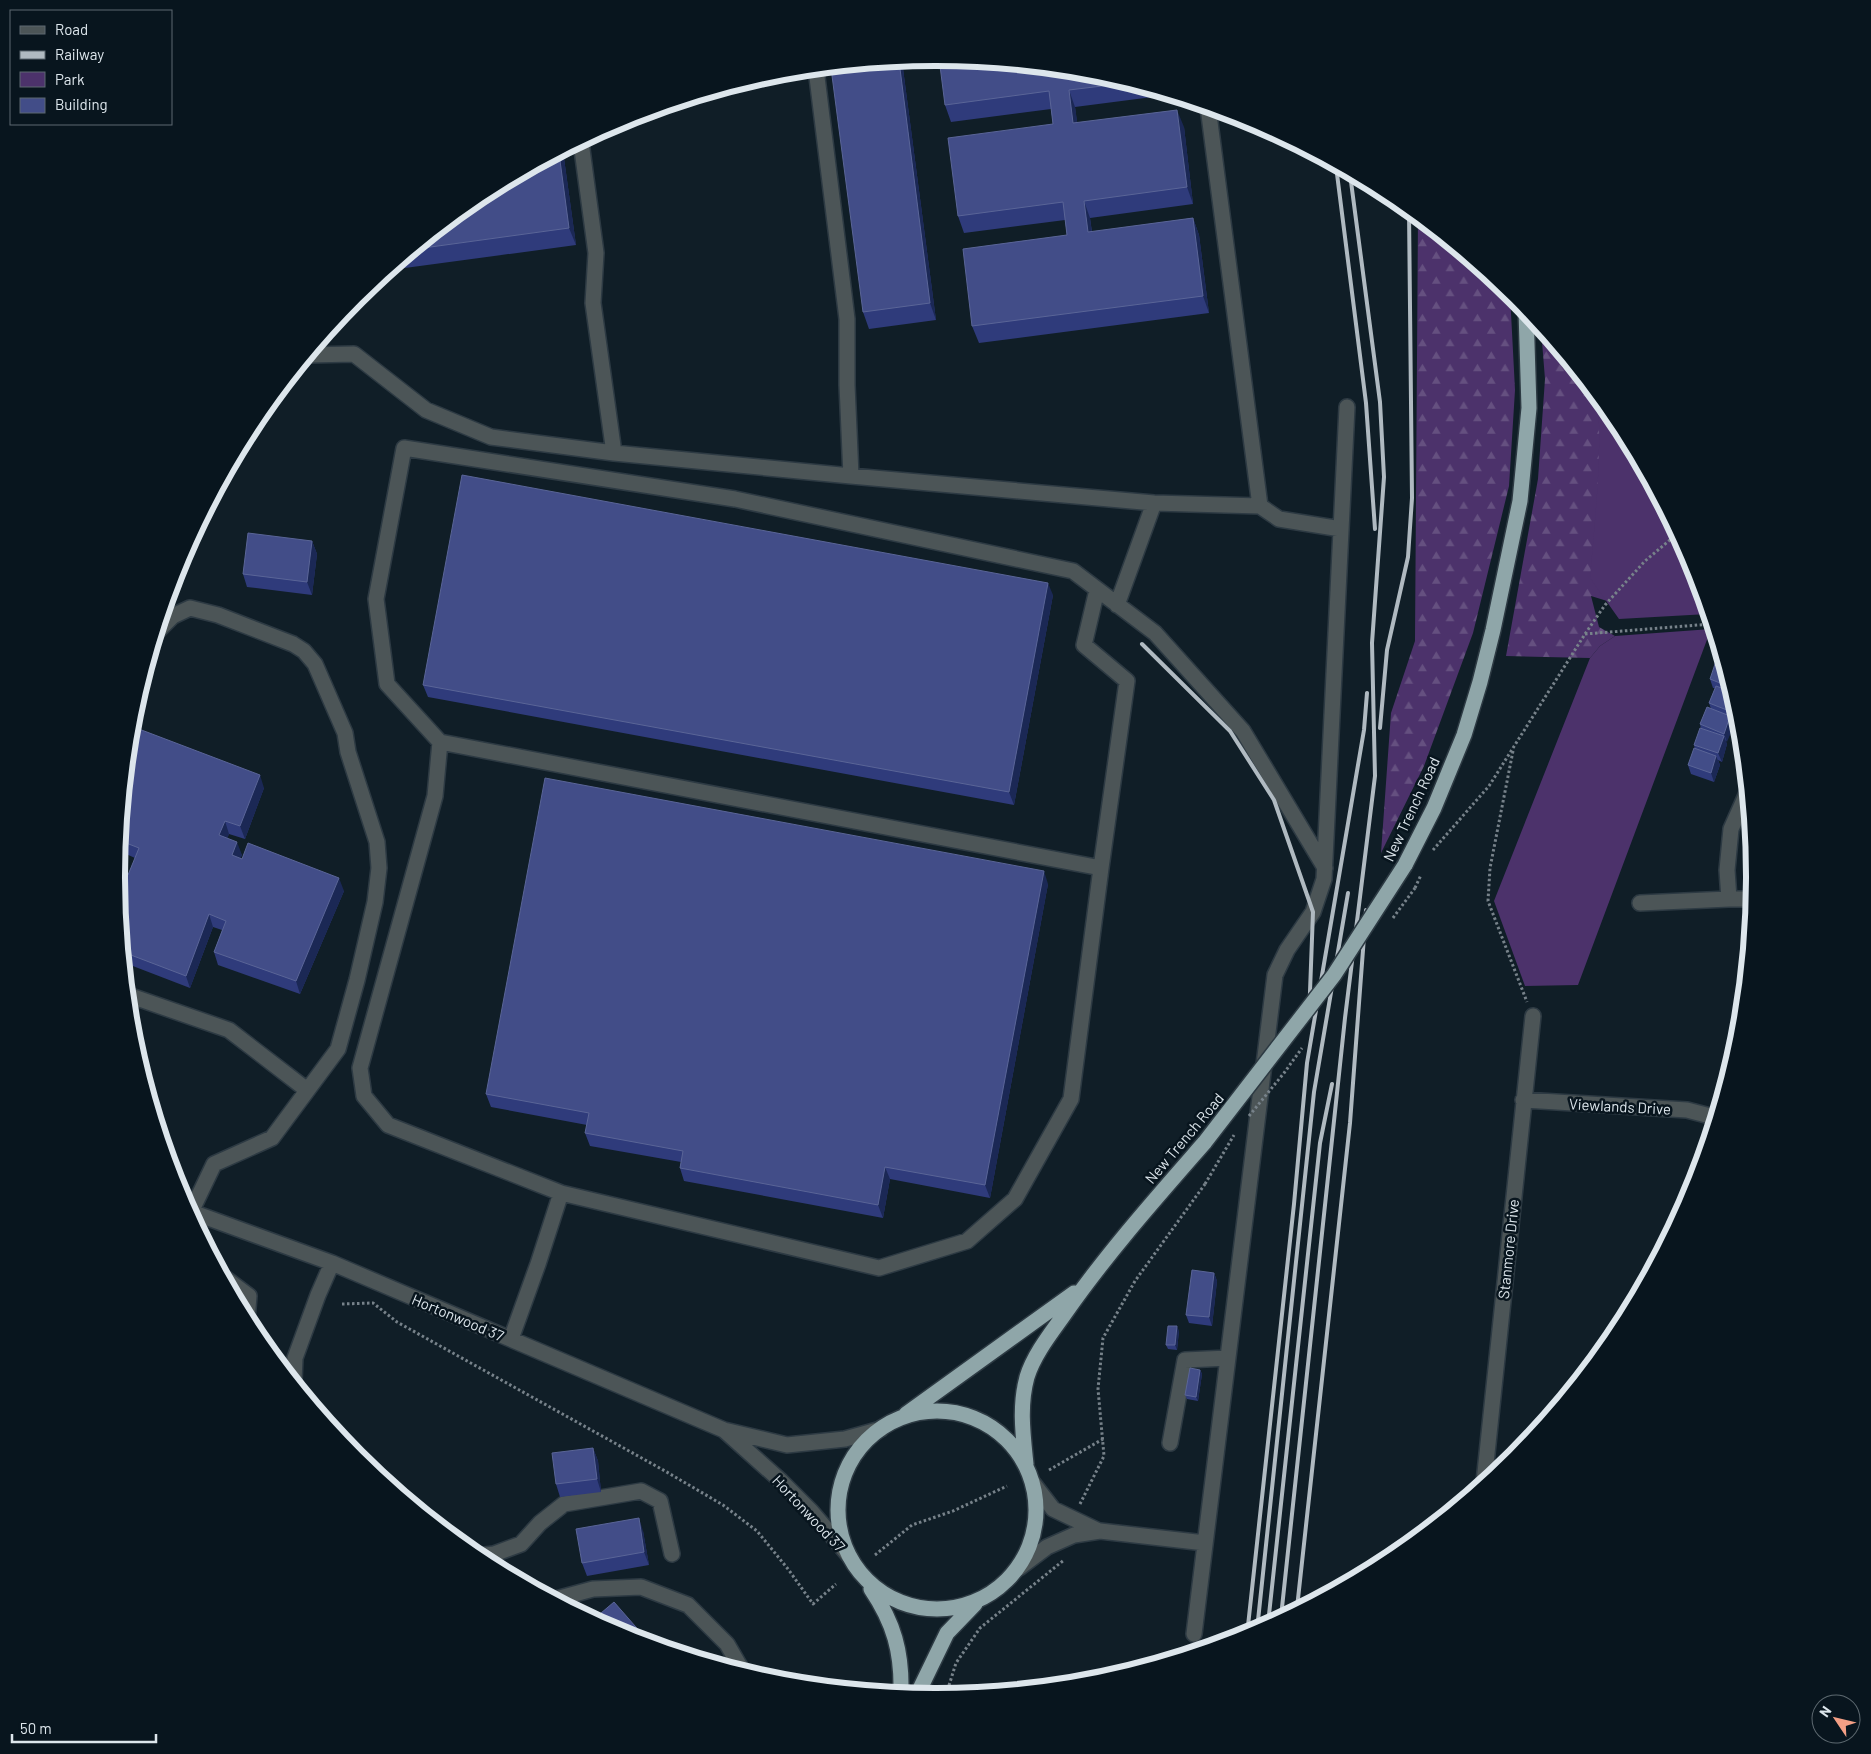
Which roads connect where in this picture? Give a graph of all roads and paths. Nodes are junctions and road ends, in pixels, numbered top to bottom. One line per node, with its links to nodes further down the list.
1 (817, 75): 8 (street)
2 (1209, 114): 10 (street)
3 (582, 148): 7 (street)
4 (1526, 322): 37 (highway, New Trench Road, bridge)
5 (315, 355): 7 (street)
6 (1347, 407): 11 (street)
7 (614, 452): 8 (street)
8 (851, 476): 9 (street)
9 (1154, 503): 10 (street); 14 (street)
10 (1260, 506): 11 (street)
11 (1341, 529): 23 (street)
12 (1672, 538): 17 (path)
13 (1097, 590): 14 (street); 18 (street); 22 (street)
14 (1117, 605): 23 (street)
15 (165, 624): 29 (street)
16 (1706, 624): 17 (path)
17 (1585, 634): 19 (path)
18 (440, 742): 22 (street); 33 (street)
19 (1514, 748): 21 (path); 28 (path)
20 (1743, 803): 24 (street)
21 (1430, 853)
22 (1101, 868): 33 (street)
23 (1325, 868): 42 (street)
24 (1729, 899): 25 (street); 26 (street)
25 (1746, 899)
26 (1640, 903)
27 (134, 997): 29 (street)
28 (1533, 1016): 30 (street, Stanmore Drive)
29 (307, 1090): 34 (street)
30 (1523, 1100): 31 (street, Viewlands Drive); 51 (street, Stanmore Drive)
31 (1710, 1116)
32 (1205, 1184): 47 (path)
33 (562, 1193): 41 (street)
34 (194, 1204)
35 (199, 1215): 36 (street, Hortonwood 37)
36 (332, 1263): 41 (street, Hortonwood 37); 43 (street)
37 (1085, 1284): 44 (highway, New Trench Road); 49 (highway, New Trench Road)
38 (235, 1286): 40 (street)
39 (342, 1304): 63 (path)
40 (248, 1306)
41 (511, 1339): 46 (street, Hortonwood 37)
42 (1228, 1358): 48 (street); 57 (street)
43 (295, 1374)
44 (898, 1419): 45 (highway); 49 (highway)
45 (881, 1429): 46 (street, Hortonwood 37); 61 (highway)
46 (724, 1430): 61 (street, Hortonwood 37)
47 (1103, 1439): 50 (path); 54 (path)
48 (1170, 1443)
49 (1026, 1465): 52 (highway)
50 (1050, 1470)
51 (1485, 1473)
52 (1033, 1483): 54 (street); 62 (highway)
53 (1007, 1486): 60 (path)
54 (1075, 1521): 55 (street)
55 (1100, 1531): 56 (street); 57 (street)
56 (1071, 1536): 62 (street); 70 (path)
57 (1205, 1543): 66 (street)
58 (490, 1554): 59 (street)
59 (672, 1554)
60 (876, 1555)
61 (854, 1564): 65 (highway); 68 (highway)
62 (1019, 1568): 65 (highway)
63 (836, 1584)
64 (564, 1597): 67 (street)
65 (978, 1601): 69 (highway)
66 (1194, 1634)
67 (738, 1663)
68 (901, 1687)
69 (921, 1687)
70 (948, 1688)

